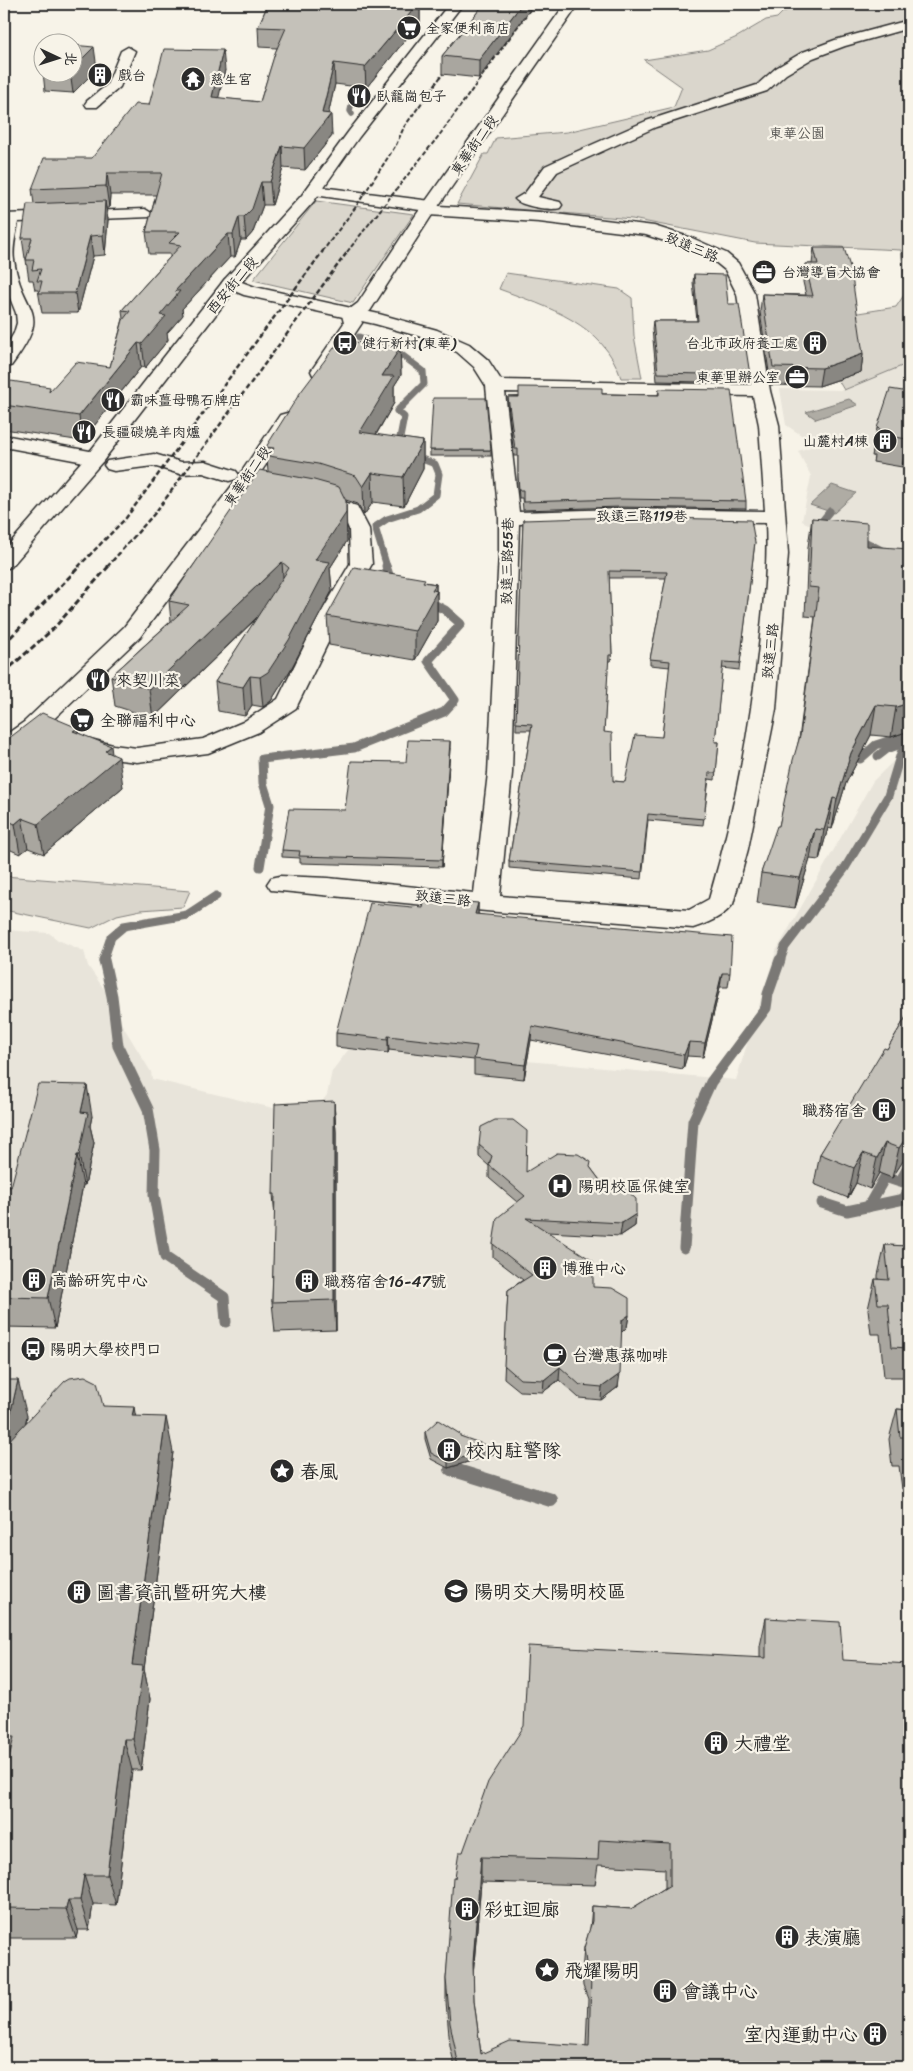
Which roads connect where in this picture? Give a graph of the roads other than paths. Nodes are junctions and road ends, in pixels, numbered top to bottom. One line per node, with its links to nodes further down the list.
1 (456, 4): 6 (street, 西安街二段)
2 (572, 4): 7 (street, 東華街二段)
3 (909, 24): 9 (street)
4 (128, 51): 5 (street)
5 (92, 104)
6 (313, 191): 7 (street, 致遠三路); 12 (street, 西安街二段)
7 (430, 208): 11 (street, 致遠三路); 13 (street, 東華街二段)
8 (145, 214): 14 (street)
9 (666, 219)
10 (706, 233): 11 (street)
11 (720, 257): 17 (street, 致遠三路)
12 (231, 283): 13 (street, 致遠三路55巷); 20 (street, 西安街二段)
13 (351, 314): 15 (street, 致遠三路55巷); 16 (street)
14 (4, 362)
15 (495, 386): 17 (street); 26 (street, 致遠三路55巷)
16 (308, 388)
17 (761, 391): 25 (street, 致遠三路)
18 (297, 404): 22 (street, 東華街二段)
19 (4, 441): 20 (street)
20 (95, 458): 27 (street, 西安街二段)
21 (114, 465): 22 (street)
22 (235, 481): 23 (street); 28 (street, 東華街二段)
23 (264, 491)
24 (286, 494): 28 (street)
25 (775, 517): 26 (street, 致遠三路119巷); 31 (street, 致遠三路)
26 (509, 518): 31 (street, 致遠三路55巷)
27 (4, 563)
28 (32, 727): 29 (street, 東華街二段)
29 (4, 747)
30 (280, 884): 31 (street, 致遠三路)
31 (486, 903)

